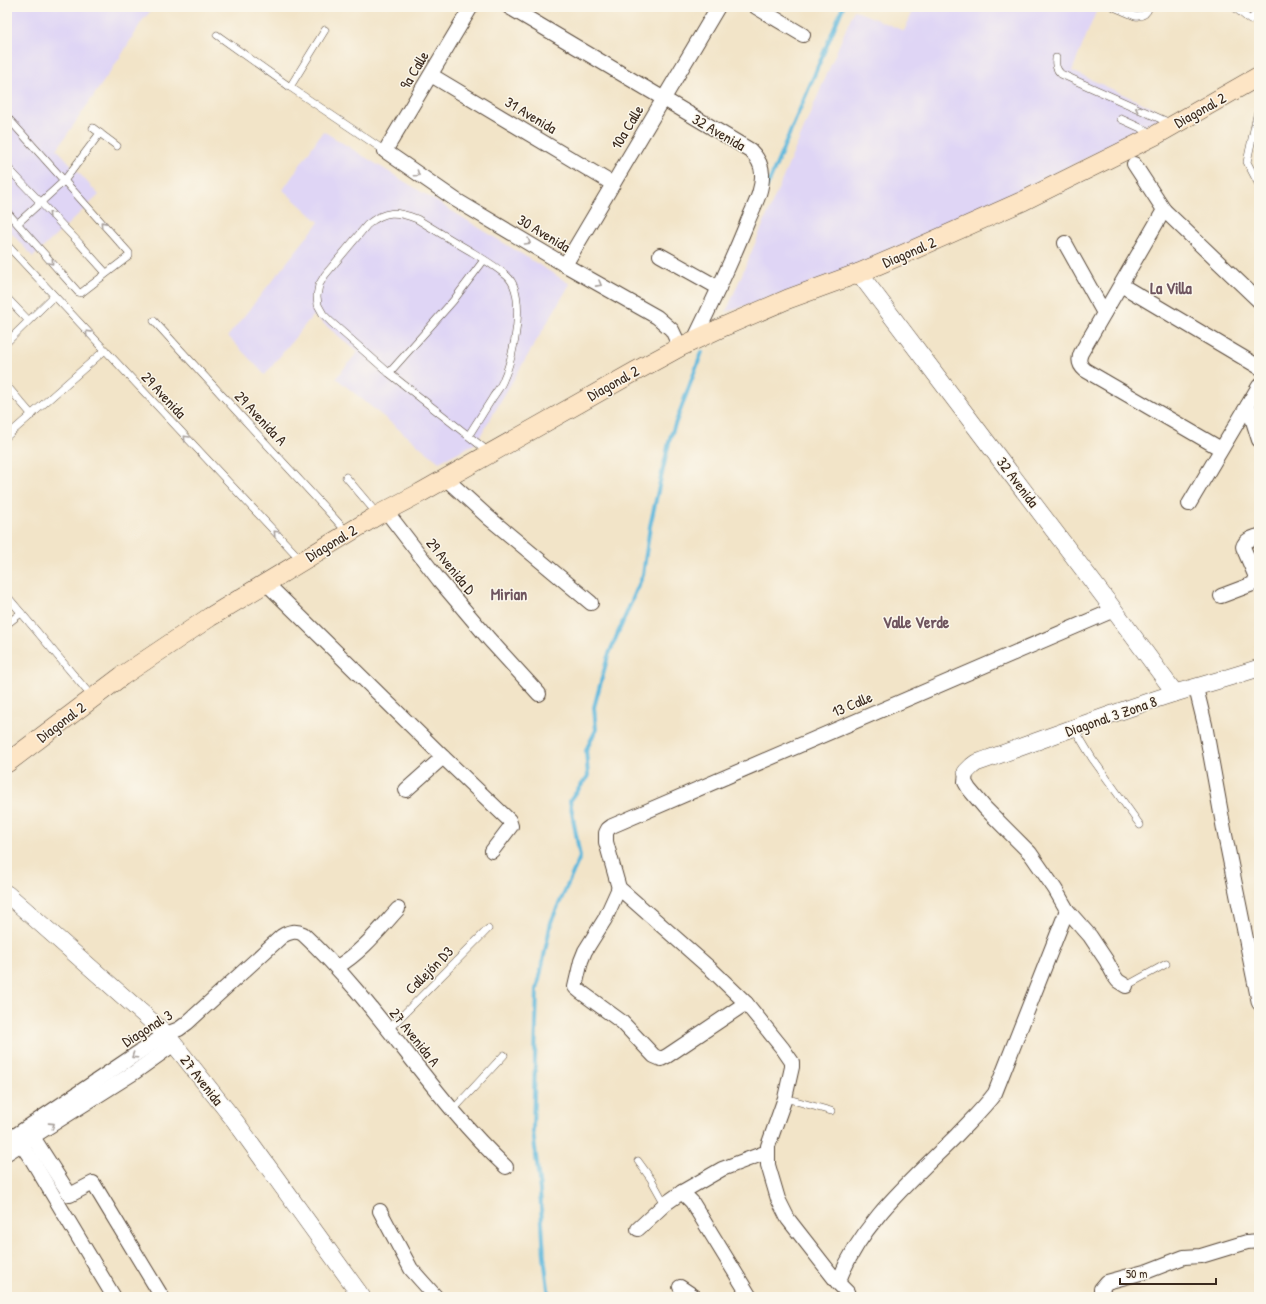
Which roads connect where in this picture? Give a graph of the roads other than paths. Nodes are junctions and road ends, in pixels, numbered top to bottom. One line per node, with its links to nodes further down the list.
1 (471, 7): 13 (street, 9a Calle)
2 (509, 7): 16 (street, 32 Avenida)
3 (718, 7): 16 (street, 10a Calle)
4 (756, 7): 10 (street)
5 (1114, 7): 6 (lane)
6 (1150, 7)
7 (1234, 7): 8 (lane)
8 (1259, 10)
9 (325, 30): 15 (lane)
10 (803, 34)
11 (217, 35): 15 (lane)
12 (1056, 58): 20 (lane, one-way to 12)
13 (431, 75): 25 (street, 9a Calle); 29 (street, 31 Avenida)
14 (1259, 76): 20 (main road, Diagonal 2)
15 (290, 87): 25 (lane)
16 (663, 99): 29 (street, 10a Calle); 43 (street, 32 Avenida)
17 (1257, 115): 30 (lane)
18 (7, 117): 28 (lane)
19 (1121, 119): 23 (lane)
20 (1174, 124): 23 (main road, Diagonal 2)
21 (93, 128): 22 (lane)
22 (100, 133): 24 (lane); 28 (lane)
23 (1156, 135): 41 (main road, Diagonal 2)
24 (117, 146)
25 (386, 151): 39 (street, 30 Avenida, one-way to 39)
26 (1134, 164): 32 (street)
27 (7, 167): 31 (lane)
28 (64, 181): 31 (lane); 40 (lane, one-way to 28)
29 (613, 184): 39 (street, 10a Calle)
30 (1259, 185)
31 (41, 203): 34 (lane); 40 (lane, one-way to 31)
32 (1164, 210): 42 (street); 46 (street)
33 (7, 212): 34 (lane)
34 (18, 223): 40 (lane, one-way to 40)
35 (1065, 243): 47 (street)
36 (7, 245): 44 (lane, 29 Avenida)
37 (660, 256): 43 (street)
38 (484, 260): 54 (lane); 54 (lane); 60 (lane)
39 (565, 265): 51 (street, 30 Avenida, one-way to 51)
40 (106, 273)
41 (859, 273): 51 (main road, Diagonal 2); 76 (street, 32 Avenida)
42 (1121, 285): 47 (street); 53 (street)
43 (720, 288): 51 (street, 32 Avenida)
44 (54, 296): 48 (lane); 52 (lane, 29 Avenida, one-way to 44)
45 (7, 298): 48 (lane)
46 (1259, 300)
47 (1104, 313): 62 (street)
48 (28, 320): 50 (lane)
49 (154, 322): 68 (lane, 29 Avenida A)
50 (7, 342)
51 (687, 343): 63 (main road, Diagonal 2)
52 (105, 350): 58 (lane); 70 (lane, 29 Avenida, one-way to 52)
53 (1259, 368)
54 (389, 373): 60 (lane)
55 (7, 386): 58 (lane)
56 (1259, 386): 57 (street)
57 (1248, 405): 61 (street); 62 (street)
58 (32, 414): 59 (lane)
59 (7, 436)
60 (469, 436): 63 (lane)
61 (1259, 440)
62 (1221, 449): 66 (street)
63 (490, 453): 65 (main road, Diagonal 2)
64 (346, 477): 67 (lane)
65 (445, 478): 67 (main road, Diagonal 2); 75 (street)
66 (1189, 504)
67 (382, 513): 68 (main road, Diagonal 2); 82 (street, 29 Avenida D)
68 (348, 533): 70 (main road, Diagonal 2)
69 (1259, 536): 72 (street)
70 (302, 561): 71 (main road, Diagonal 2)
71 (266, 583): 83 (main road, Diagonal 2); 85 (street)
72 (1259, 583): 74 (street)
73 (7, 596): 77 (lane)
74 (1221, 596)
75 (590, 603)
76 (1114, 610): 81 (street, 32 Avenida); 91 (street, 13 Calle)
77 (21, 613): 78 (lane); 83 (lane)
78 (7, 624)
79 (1259, 668): 80 (street, Diagonal 3 Zona 8)
80 (1196, 688): 81 (street, Diagonal 3 Zona 8); 100 (street)
81 (1175, 693): 84 (street, Diagonal 3 Zona 8)
82 (539, 694)
83 (93, 698): 86 (main road, Diagonal 2)
84 (1074, 728): 87 (street, Diagonal 3 Zona 8); 89 (lane)
85 (443, 758): 88 (street); 90 (street)
86 (7, 763)
87 (966, 772): 94 (street)
88 (406, 790)
89 (1140, 825)
90 (492, 851)
91 (618, 888): 101 (street); 101 (street)
92 (7, 894): 103 (street, 27 Avenida)
93 (398, 909): 98 (street)
94 (1067, 910): 99 (street); 119 (street)
95 (488, 928): 102 (lane, Callejón D3)
96 (296, 932): 98 (street, 27 Avenida A); 103 (street, Diagonal 3)
97 (1166, 964): 99 (lane)
98 (337, 967): 102 (street, 27 Avenida A)
99 (1126, 986)
100 (1259, 1003)
101 (746, 1004): 105 (street)
102 (388, 1030): 106 (street, 27 Avenida A)
103 (170, 1039): 108 (street, Diagonal 3, one-way to 103); 109 (street, Diagonal 3, one-way to 109); 123 (street, 27 Avenida)
104 (504, 1055): 106 (lane)
105 (785, 1098): 107 (lane); 110 (street)
106 (452, 1111): 113 (street, 27 Avenida A)
107 (831, 1111)
108 (33, 1137): 109 (street, Diagonal 3); 122 (street)
109 (14, 1143): 111 (street, Diagonal 3); 121 (street)
110 (767, 1152): 114 (street); 119 (street)
111 (7, 1153)
112 (638, 1161): 115 (lane)
113 (506, 1167)
114 (682, 1192): 115 (street); 126 (street)
115 (665, 1204): 117 (street)
116 (380, 1211): 124 (street)
117 (638, 1229)
118 (1259, 1241): 128 (street)
119 (838, 1283): 127 (street)
120 (680, 1287): 125 (street)
121 (114, 1297)
122 (162, 1297)
123 (362, 1297)
124 (436, 1297)
125 (695, 1297)
126 (750, 1297)
127 (849, 1297)
128 (1101, 1297)

